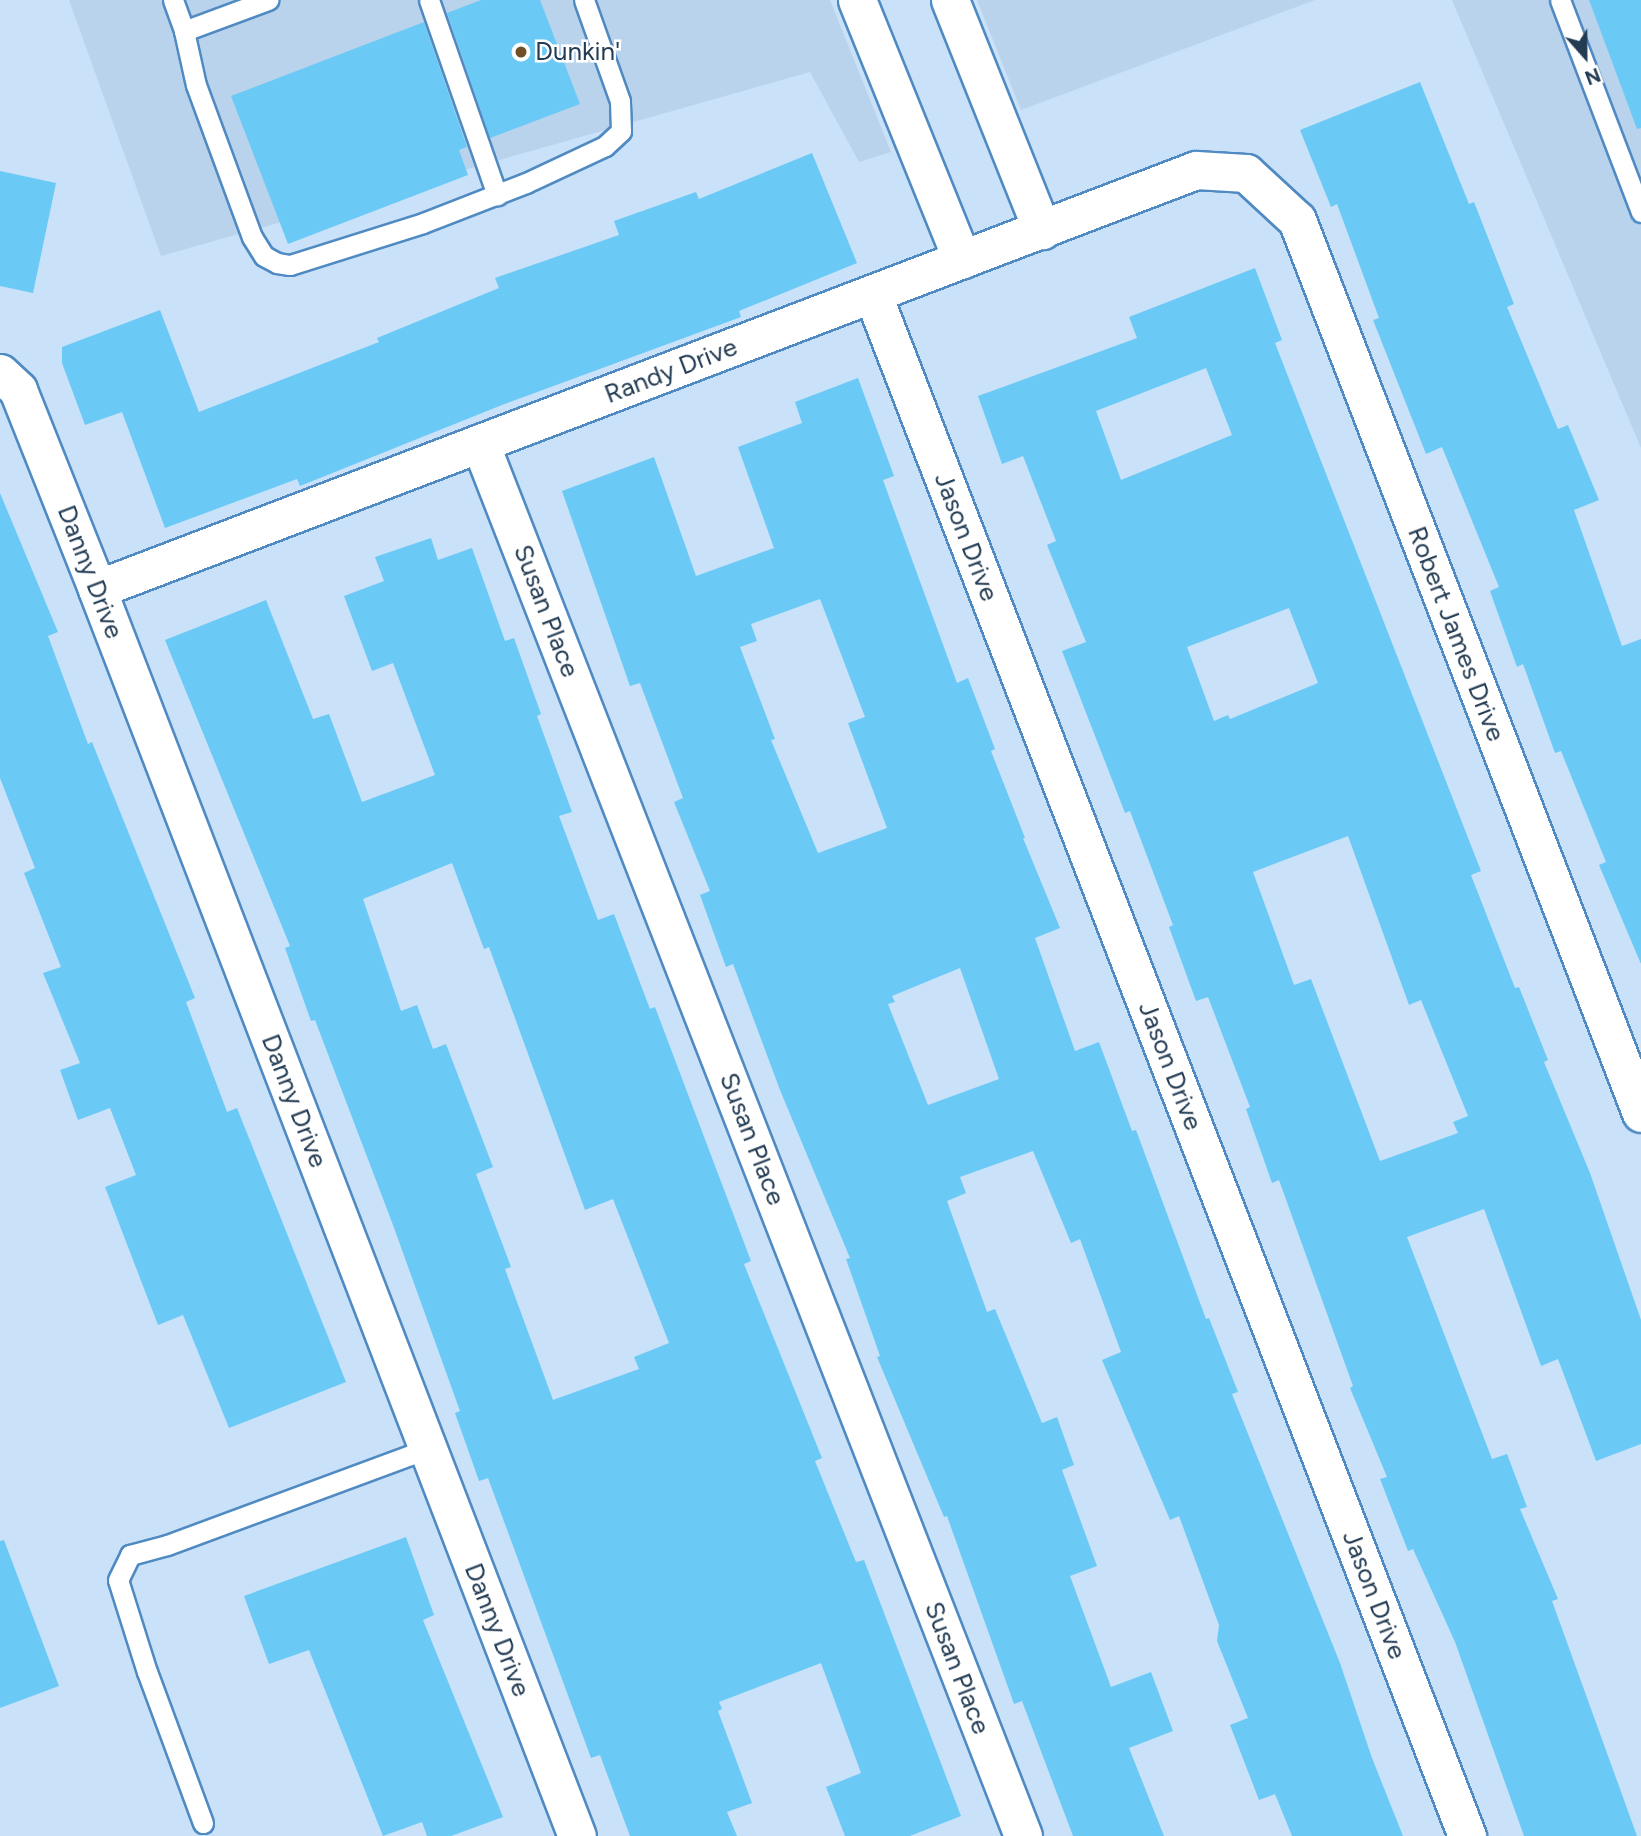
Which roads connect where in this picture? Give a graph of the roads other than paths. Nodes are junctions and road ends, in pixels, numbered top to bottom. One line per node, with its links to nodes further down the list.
1 (173, 0): 8 (lane)
2 (268, 0): 8 (lane)
3 (429, 0): 10 (lane)
4 (584, 0): 10 (lane)
5 (950, 0): 12 (street)
6 (1559, 0): 11 (lane)
7 (866, 3): 13 (street)
8 (184, 31): 10 (lane)
9 (1246, 173): 12 (street, Randy Drive); 18 (street, Robert James Drive)
10 (497, 195)
11 (1641, 212)
12 (1042, 230): 13 (street, Randy Drive)
13 (962, 260): 14 (street, Randy Drive)
14 (873, 295): 16 (street, Randy Drive); 23 (street, Jason Drive)
15 (0, 373): 17 (street, Danny Drive)
16 (481, 443): 17 (street, Randy Drive); 22 (street, Susan Place)
17 (97, 589): 19 (street, Danny Drive)
18 (1641, 1113)
19 (427, 1449): 20 (lane); 21 (street, Danny Drive)
20 (203, 1823)
21 (578, 1836)
22 (1023, 1836)
23 (1467, 1836)

